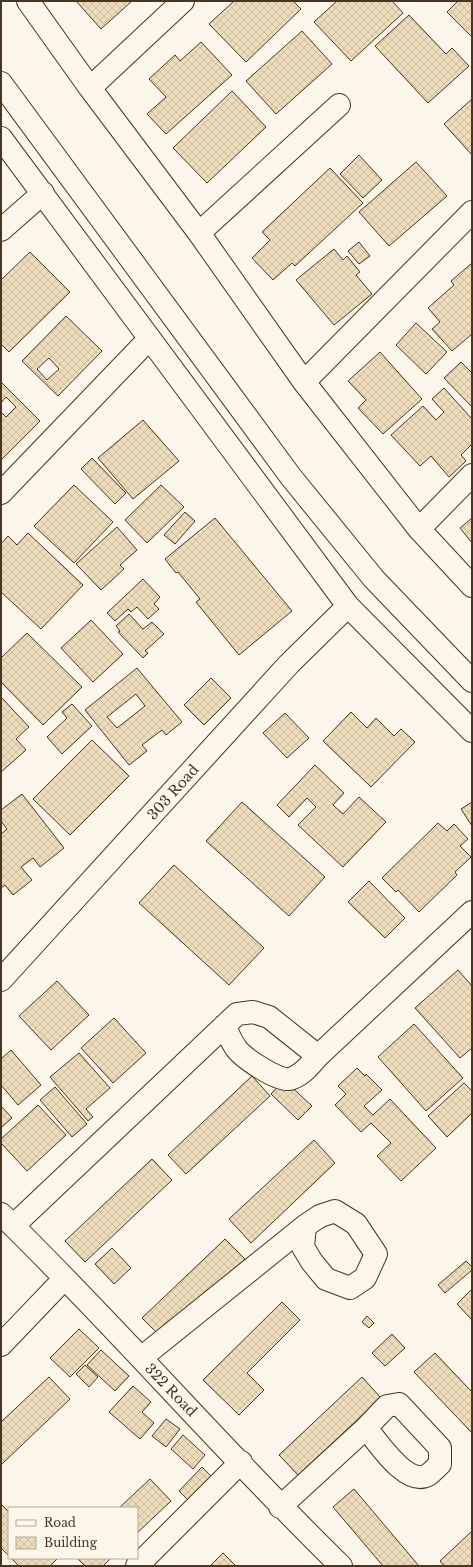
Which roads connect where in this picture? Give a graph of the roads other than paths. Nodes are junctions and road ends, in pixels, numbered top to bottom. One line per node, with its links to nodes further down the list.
1 (28, 1): 4 (street)
2 (183, 1): 4 (street)
3 (1, 83): 18 (street)
4 (90, 88): 10 (street)
5 (339, 105): 10 (street)
6 (1, 138): 7 (street)
7 (43, 192): 9 (street); 11 (street)
8 (472, 212): 12 (street)
9 (1, 230)
10 (199, 233): 12 (street)
11 (150, 339): 14 (street); 17 (street)
12 (304, 382): 15 (street)
13 (472, 475): 15 (street)
14 (1, 494)
15 (419, 529): 16 (street)
16 (472, 586)
17 (348, 606): 19 (street); 21 (street, 303 Road)
18 (472, 680)
19 (472, 731)
20 (472, 912): 23 (street)
21 (1, 980)
22 (224, 1026): 23 (street); 23 (street); 24 (street)
23 (318, 1056)
24 (7, 1220): 26 (street, 322 Road)
25 (305, 1226): 28 (street)
26 (64, 1279): 27 (street); 28 (street, 322 Road)
27 (1, 1345)
28 (141, 1358): 30 (street, 322 Road)
29 (366, 1428): 31 (street)
30 (241, 1462): 31 (street, 322 Road); 32 (street)
31 (280, 1507): 33 (street, 322 Road)
32 (137, 1566)
33 (341, 1566)

